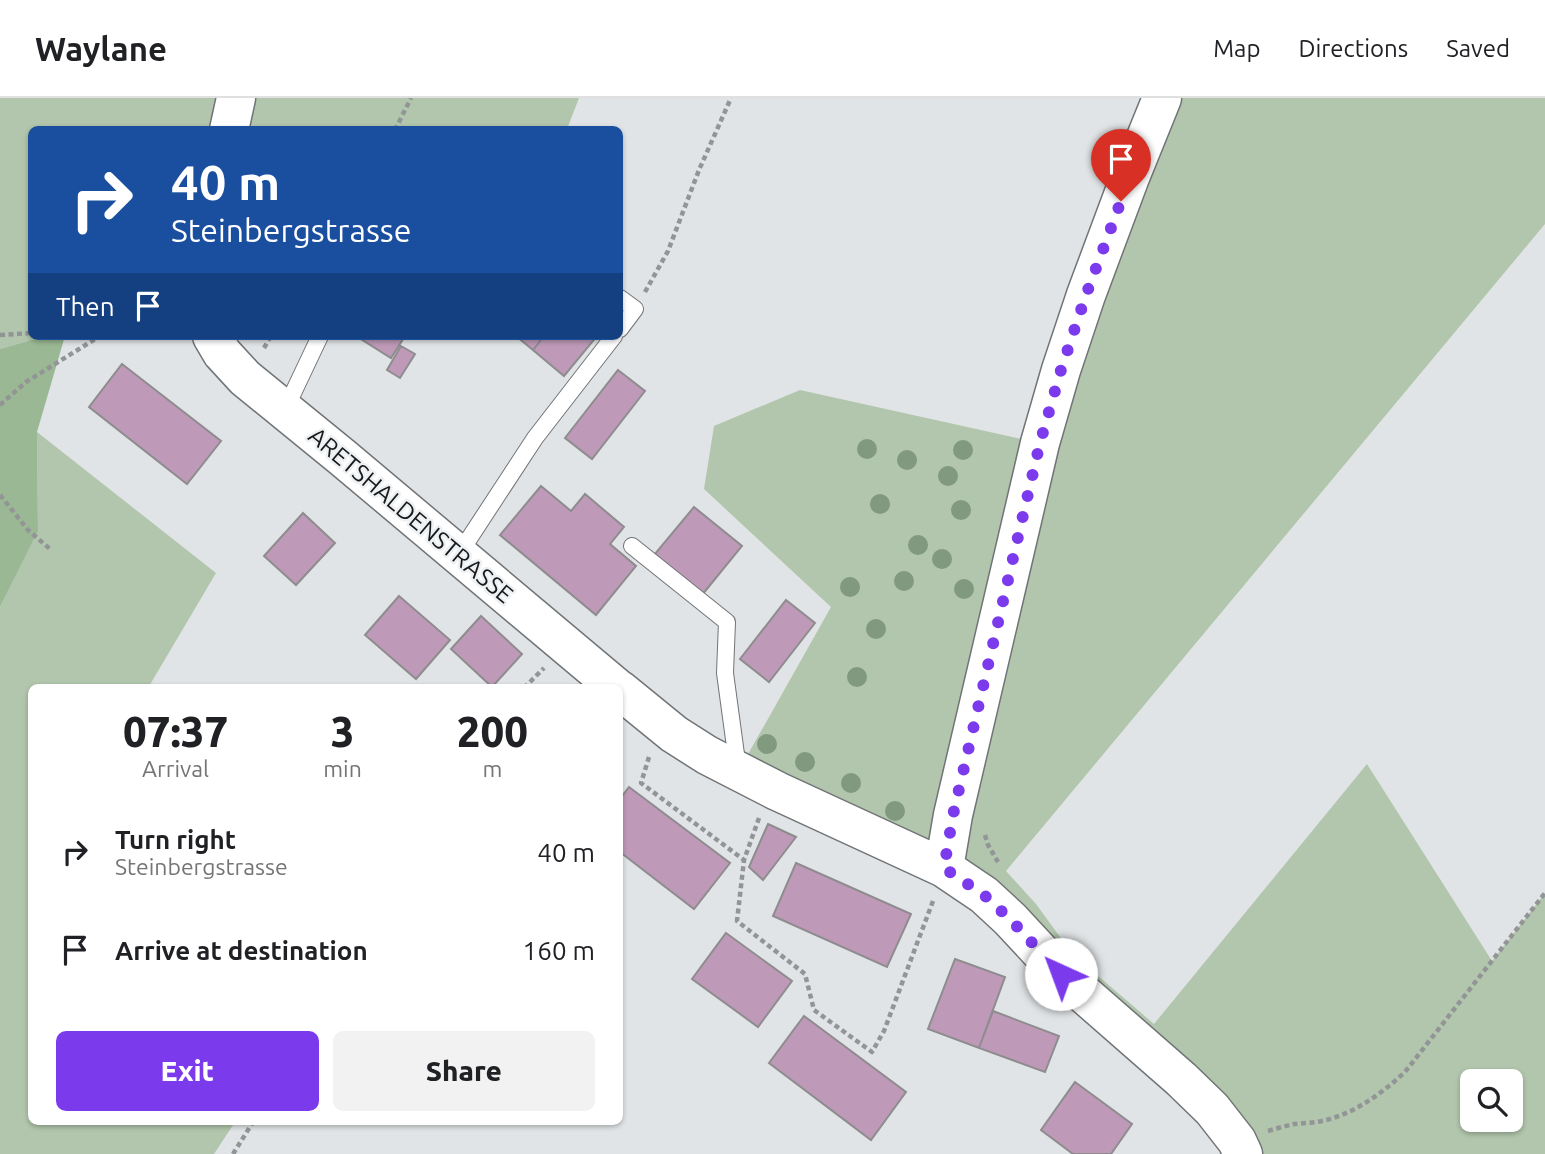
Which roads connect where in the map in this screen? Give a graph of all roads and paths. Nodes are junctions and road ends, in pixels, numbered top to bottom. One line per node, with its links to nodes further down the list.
1 (236, 98): 5 (street)
2 (411, 98): 6 (path)
3 (732, 98): 8 (path)
4 (1162, 98): 29 (street)
5 (230, 126)
6 (397, 126)
7 (623, 300): 8 (lane)
8 (635, 309): 9 (lane)
9 (623, 325)
10 (28, 333): 11 (path)
11 (0, 335)
12 (94, 340): 16 (path)
13 (214, 340): 17 (street, ARETSHALDENSTRASSE)
14 (318, 340): 17 (lane)
15 (611, 340): 21 (lane)
16 (0, 405)
17 (285, 410): 21 (street, ARETSHALDENSTRASSE)
18 (0, 495): 20 (path)
19 (632, 547): 25 (lane)
20 (50, 550)
21 (459, 554): 22 (street, ARETSHALDENSTRASSE)
22 (612, 684)
23 (623, 693): 24 (street, ARETSHALDENSTRASSE)
24 (659, 722): 25 (street, ARETSHALDENSTRASSE); 27 (path)
25 (754, 780): 27 (path); 29 (street, ARETSHALDENSTRASSE)
26 (984, 830): 28 (path)
27 (744, 860): 29 (path)
28 (1001, 865)
29 (938, 885): 32 (street, ARETSHALDENSTRASSE)
30 (1545, 893): 32 (path)
31 (251, 1125): 33 (path)
32 (1240, 1147)
33 (233, 1154)

